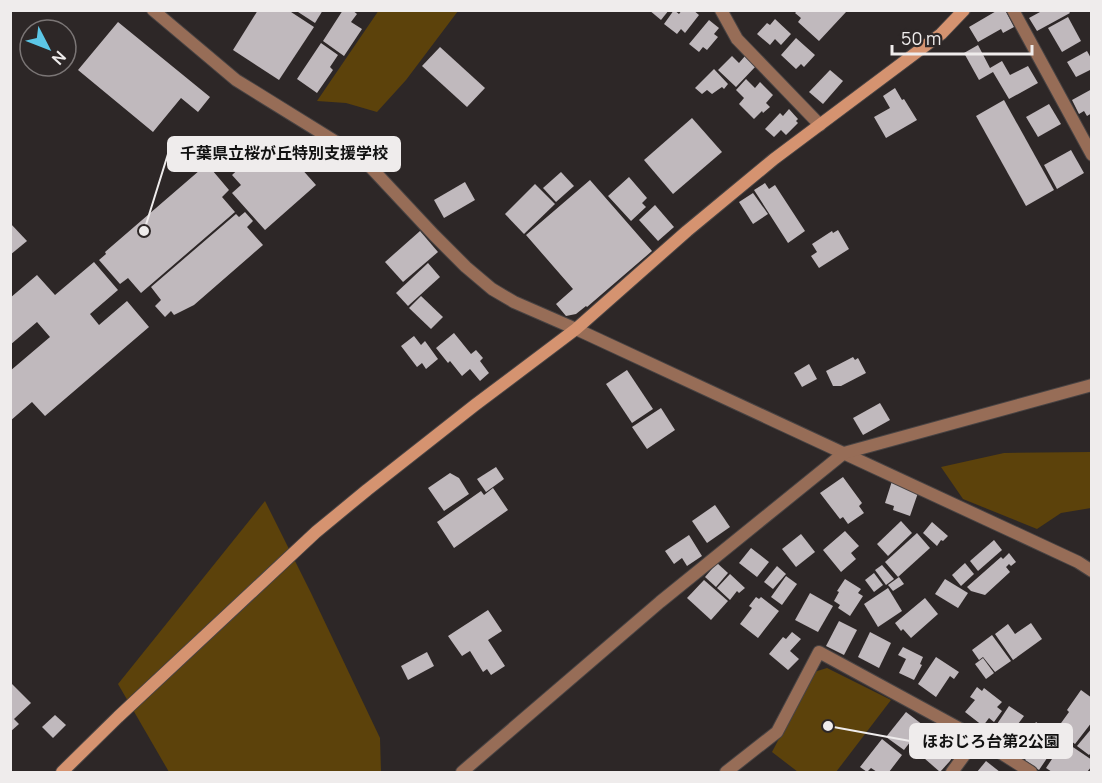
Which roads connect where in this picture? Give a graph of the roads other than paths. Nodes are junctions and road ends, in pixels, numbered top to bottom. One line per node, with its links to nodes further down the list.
1 (153, 10): 7 (street)
2 (721, 10): 5 (street)
3 (964, 10): 5 (street)
4 (1013, 10): 6 (street)
5 (820, 125): 7 (street)
6 (1092, 155)
7 (576, 329): 9 (street); 12 (street)
8 (1092, 385): 9 (street)
9 (844, 453): 10 (street); 13 (street)
10 (1092, 571)
11 (977, 738): 14 (street); 15 (street); 16 (street)
12 (62, 772)
13 (462, 772)
14 (726, 772)
15 (952, 772)
16 (1032, 772)

